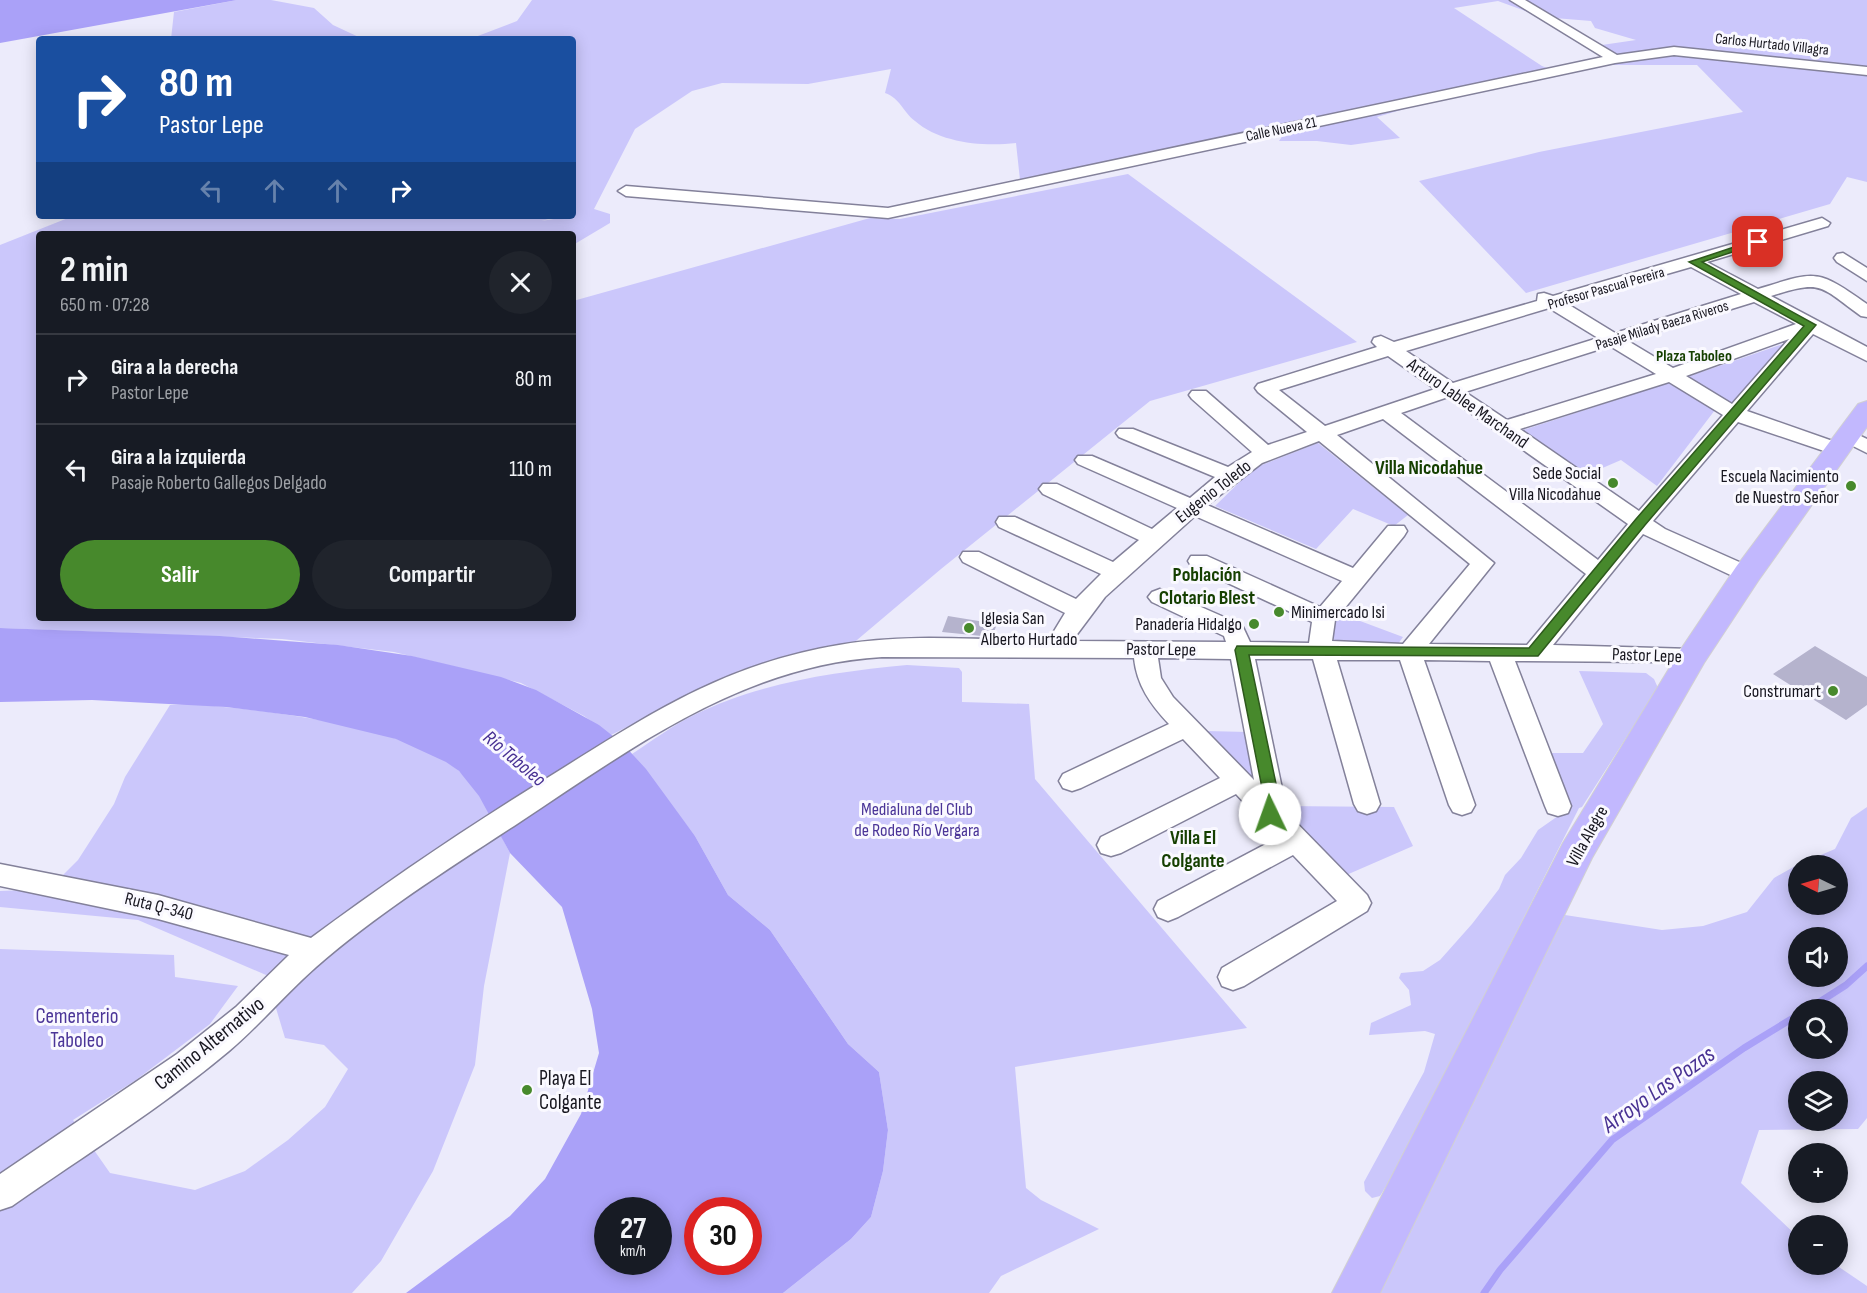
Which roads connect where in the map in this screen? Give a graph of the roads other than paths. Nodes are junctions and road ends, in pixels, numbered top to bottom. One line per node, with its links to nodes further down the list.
1 (1516, 0): 3 (street)
2 (1674, 51): 3 (street, Calle Nueva 21); 4 (street, Carlos Hurtado Villagra)
3 (1615, 59): 5 (street, Calle Nueva 21)
4 (1867, 70)
5 (626, 191)
6 (1822, 223): 8 (street, Profesor Pascual Pereira)
7 (1843, 258): 9 (street)
8 (1694, 262): 10 (street); 11 (street, Profesor Pascual Pereira)
9 (1867, 276)
10 (1757, 296): 12 (street, Pasaje Milady Baeza Riveros); 13 (street); 14 (street, Pasaje Milady Baeza Riveros)
11 (1545, 298): 14 (street); 15 (street, Profesor Pascual Pereira)
12 (1867, 312)
13 (1811, 325): 16 (street); 17 (street); 22 (street)
14 (1610, 340): 17 (street); 18 (street, Pasaje Milady Baeza Riveros)
15 (1382, 343): 18 (street, Arturo Lablee Marchand); 25 (street, Profesor Pascual Pereira)
16 (1867, 355)
17 (1669, 376): 22 (street); 23 (street)
18 (1450, 390): 21 (street, Eugenio Toledo); 23 (street, Arturo Lablee Marchand)
19 (1198, 395): 27 (street)
20 (1867, 409): 26 (main road, Villa Alegre)
21 (1385, 411): 25 (street, Eugenio Toledo); 38 (street)
22 (1733, 413): 26 (street); 33 (street)
23 (1503, 429): 33 (street, Arturo Lablee Marchand)
24 (1126, 433): 29 (street)
25 (1322, 434): 27 (street, Eugenio Toledo); 49 (street)
26 (1850, 444): 40 (main road, Villa Alegre)
27 (1265, 453): 29 (street, Eugenio Toledo)
28 (1085, 460): 31 (street)
29 (1229, 475): 31 (street, Eugenio Toledo)
30 (1050, 489): 35 (street)
31 (1193, 506): 35 (street, Eugenio Toledo); 41 (street)
32 (1007, 522): 39 (street)
33 (1641, 522): 38 (street); 40 (street, Arturo Lablee Marchand)
34 (1396, 531): 41 (street)
35 (1154, 538): 39 (street, Eugenio Toledo)
36 (971, 557): 43 (street)
37 (1199, 561): 44 (street)
38 (1599, 572): 51 (street)
39 (1118, 573): 43 (street, Eugenio Toledo)
40 (1747, 574): 52 (main road, Villa Alegre)
41 (1356, 578): 44 (street)
42 (1160, 597): 47 (street)
43 (1078, 610): 45 (street, Eugenio Toledo)
44 (1324, 618): 48 (street)
45 (1056, 648): 46 (street, Pastor Lepe); 62 (street, Pastor Lepe)
46 (1145, 649): 47 (street, Pastor Lepe); 53 (street)
47 (1241, 650): 48 (street, Pastor Lepe); 59 (street)
48 (1324, 651): 49 (street, Pastor Lepe); 56 (street)
49 (1409, 651): 50 (street, Pastor Lepe); 57 (street)
50 (1499, 652): 51 (street, Pastor Lepe); 58 (street)
51 (1533, 653): 52 (street, Pastor Lepe)
52 (1692, 657): 68 (main road, Villa Alegre)
53 (1185, 727): 54 (street); 55 (street)
54 (1072, 781)
55 (1238, 782): 59 (street); 61 (street)
56 (1367, 804)
57 (1462, 805)
58 (1558, 806)
59 (1270, 814): 60 (street)
60 (1295, 841): 64 (street); 66 (street)
61 (1111, 845)
62 (438, 860): 65 (street, Camino Alternativo)
63 (0, 875): 65 (street, Ruta Q-340)
64 (1168, 909)
65 (314, 951): 67 (street, Camino Alternativo)
66 (1233, 976)
67 (0, 1194)
68 (1355, 1293)

